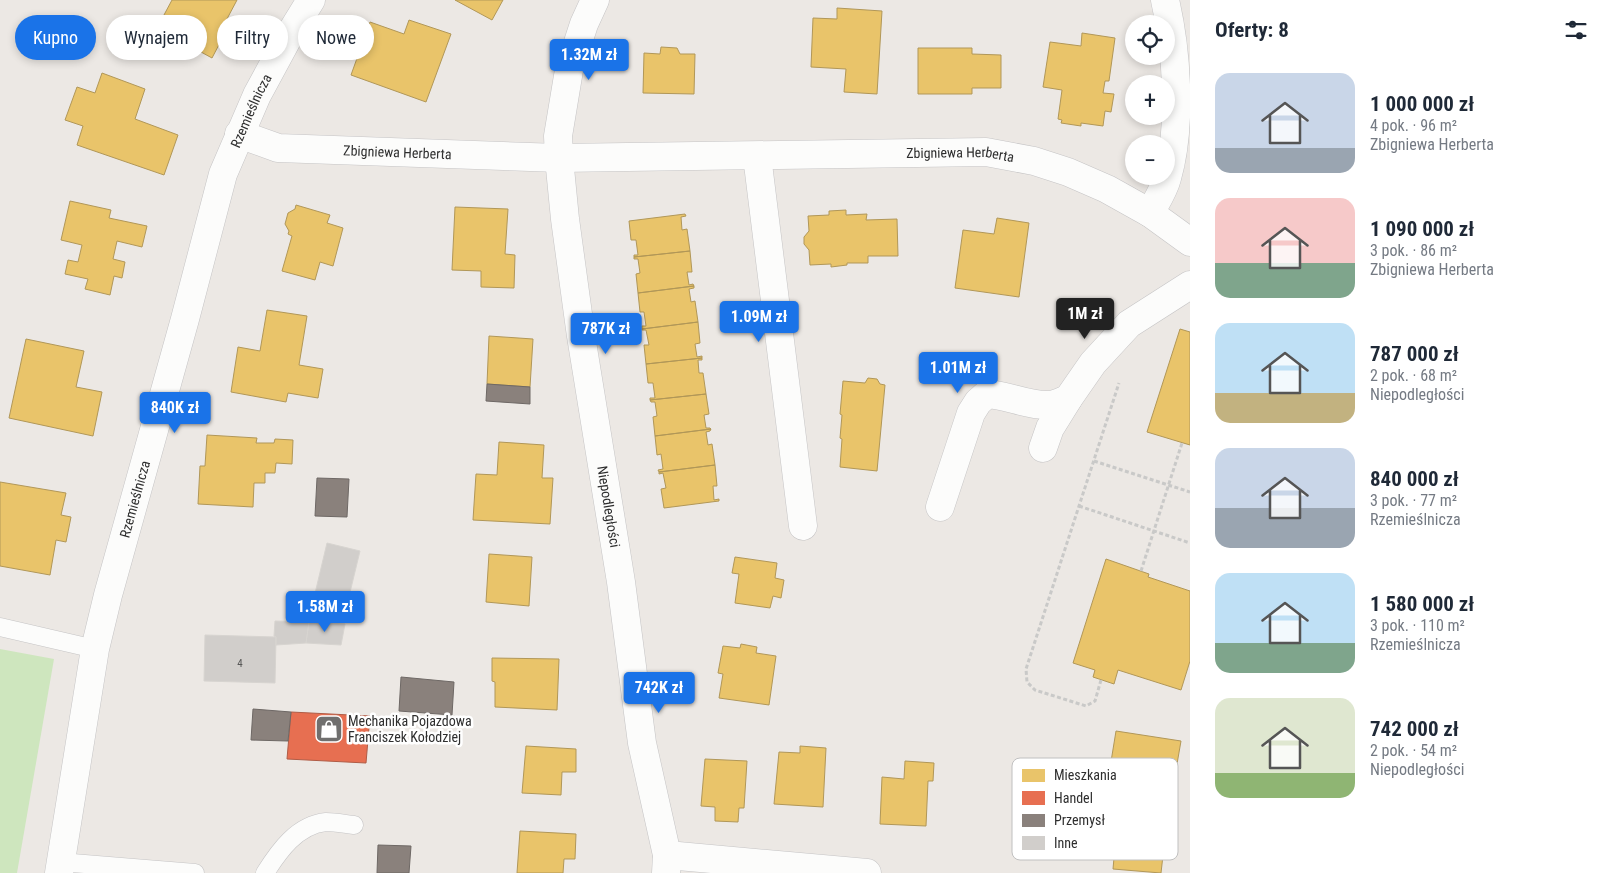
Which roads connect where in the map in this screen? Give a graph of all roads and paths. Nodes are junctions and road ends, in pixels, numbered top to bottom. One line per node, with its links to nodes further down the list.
1 (311, 0): 4 (street, Rzemieślnicza)
2 (595, 0): 6 (street)
3 (1165, 0): 7 (street)
4 (240, 134): 6 (street, Zbigniewa Herberta); 24 (street, Rzemieślnicza)
5 (757, 156): 6 (street, Zbigniewa Herberta); 7 (street, Zbigniewa Herberta); 19 (street)
6 (559, 158): 27 (street, Niepodległości)
7 (1150, 212): 8 (street, Zbigniewa Herberta)
8 (1190, 242)
9 (1190, 285): 11 (street)
10 (1120, 379): 14 (path)
11 (1068, 398): 13 (street); 18 (street)
12 (1182, 443): 15 (path)
13 (1043, 448)
14 (1094, 461): 15 (path); 17 (path)
15 (1169, 486): 16 (path); 20 (path)
16 (1190, 492)
17 (1079, 506): 20 (path); 25 (path)
18 (940, 508)
19 (803, 526)
20 (1154, 531): 21 (path); 22 (path)
21 (1190, 543)
22 (1141, 571)
23 (0, 627): 24 (lane)
24 (95, 649): 28 (street, Rzemieślnicza)
25 (1101, 680)
26 (354, 825): 30 (lane)
27 (666, 864): 31 (street, Niepodległości)
28 (60, 867): 29 (lane)
29 (195, 873)
30 (264, 873)
31 (867, 873)

